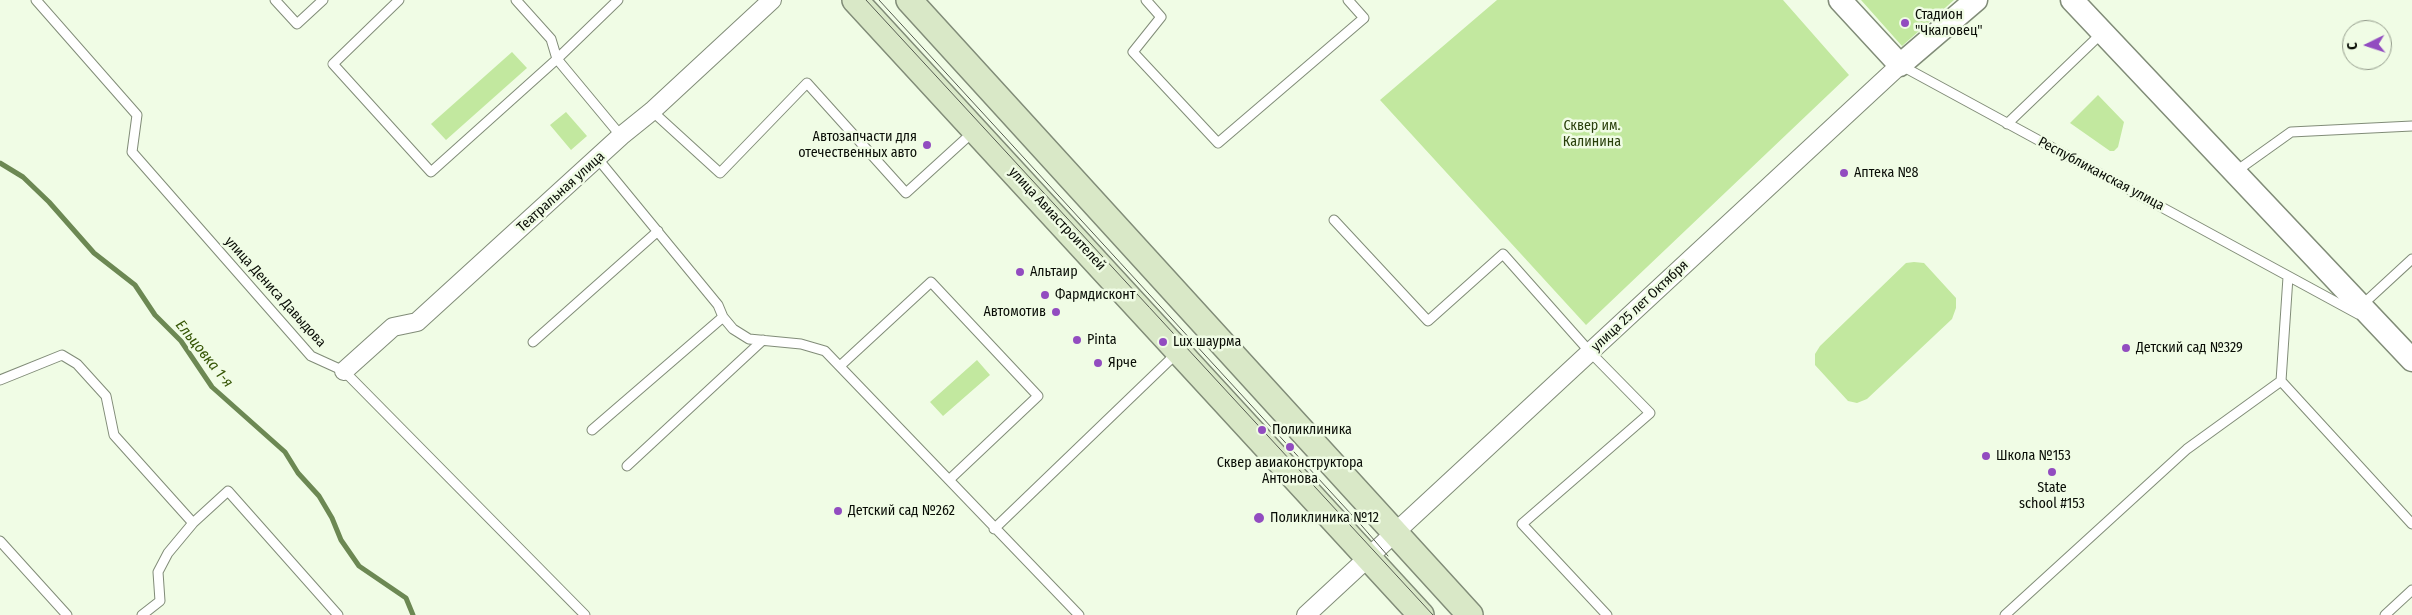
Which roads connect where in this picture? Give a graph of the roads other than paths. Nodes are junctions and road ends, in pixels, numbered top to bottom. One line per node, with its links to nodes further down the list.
1 (36, 0): 38 (lane, улица Дениса Давыдова)
2 (275, 0): 3 (lane)
3 (323, 0)
4 (400, 0): 16 (lane)
5 (516, 0): 16 (lane)
6 (618, 0): 16 (lane)
7 (772, 0): 18 (street, Театральная улица)
8 (855, 0): 21 (main road, улица Авиастроителей)
9 (909, 0): 47 (main road)
10 (1146, 0): 11 (lane)
11 (1348, 0)
12 (1840, 0): 17 (street, Республиканская улица)
13 (1976, 0): 17 (street, улица 25 лет Октября)
14 (2072, 0): 15 (street, Республиканская улица)
15 (2103, 32): 19 (lane); 24 (street, Республиканская улица)
16 (557, 59): 22 (lane)
17 (1900, 65): 19 (lane, Республиканская улица); 35 (street, улица 25 лет Октября)
18 (652, 111): 21 (lane); 22 (street, Театральная улица)
19 (2007, 124): 28 (lane, Республиканская улица)
20 (2412, 126): 24 (lane)
21 (975, 130): 34 (main road, улица Авиастроителей)
22 (621, 136): 23 (street, Театральная улица)
23 (598, 159): 26 (lane); 38 (street, Театральная улица)
24 (2235, 172): 29 (street, Республиканская улица)
25 (1334, 220): 35 (lane)
26 (658, 231): 30 (lane); 33 (lane)
27 (2412, 259): 29 (lane)
28 (2288, 278): 31 (lane, Республиканская улица); 40 (lane)
29 (2361, 306): 31 (street, Республиканская улица)
30 (723, 317): 32 (lane); 41 (lane)
31 (2380, 326): 36 (street, Республиканская улица)
32 (763, 340): 37 (lane); 42 (lane)
33 (532, 342)
34 (1178, 352): 46 (lane); 49 (main road, улица Авиастроителей)
35 (1590, 352): 47 (street, улица 25 лет Октября); 59 (lane)
36 (2412, 360)
37 (840, 366): 43 (lane); 43 (lane)
38 (344, 371): 54 (lane, улица Дениса Давыдова)
39 (0, 380): 44 (lane)
40 (2281, 381): 45 (lane); 60 (lane)
41 (592, 430)
42 (627, 466)
43 (949, 480): 46 (lane)
44 (193, 523): 51 (lane); 53 (lane)
45 (2412, 524)
46 (994, 529): 55 (lane)
47 (1394, 532): 49 (street, улица 25 лет Октября); 58 (main road)
48 (0, 541): 52 (lane)
49 (1368, 557): 56 (street, улица 25 лет Октября); 57 (main road, улица Авиастроителей)
50 (2412, 590): 61 (lane)
51 (147, 614)
52 (67, 615)
53 (338, 615)
54 (585, 615)
55 (1079, 615)
56 (1306, 615)
57 (1421, 615)
58 (1470, 615)
59 (1607, 615)
60 (2005, 615)
61 (2385, 615)

